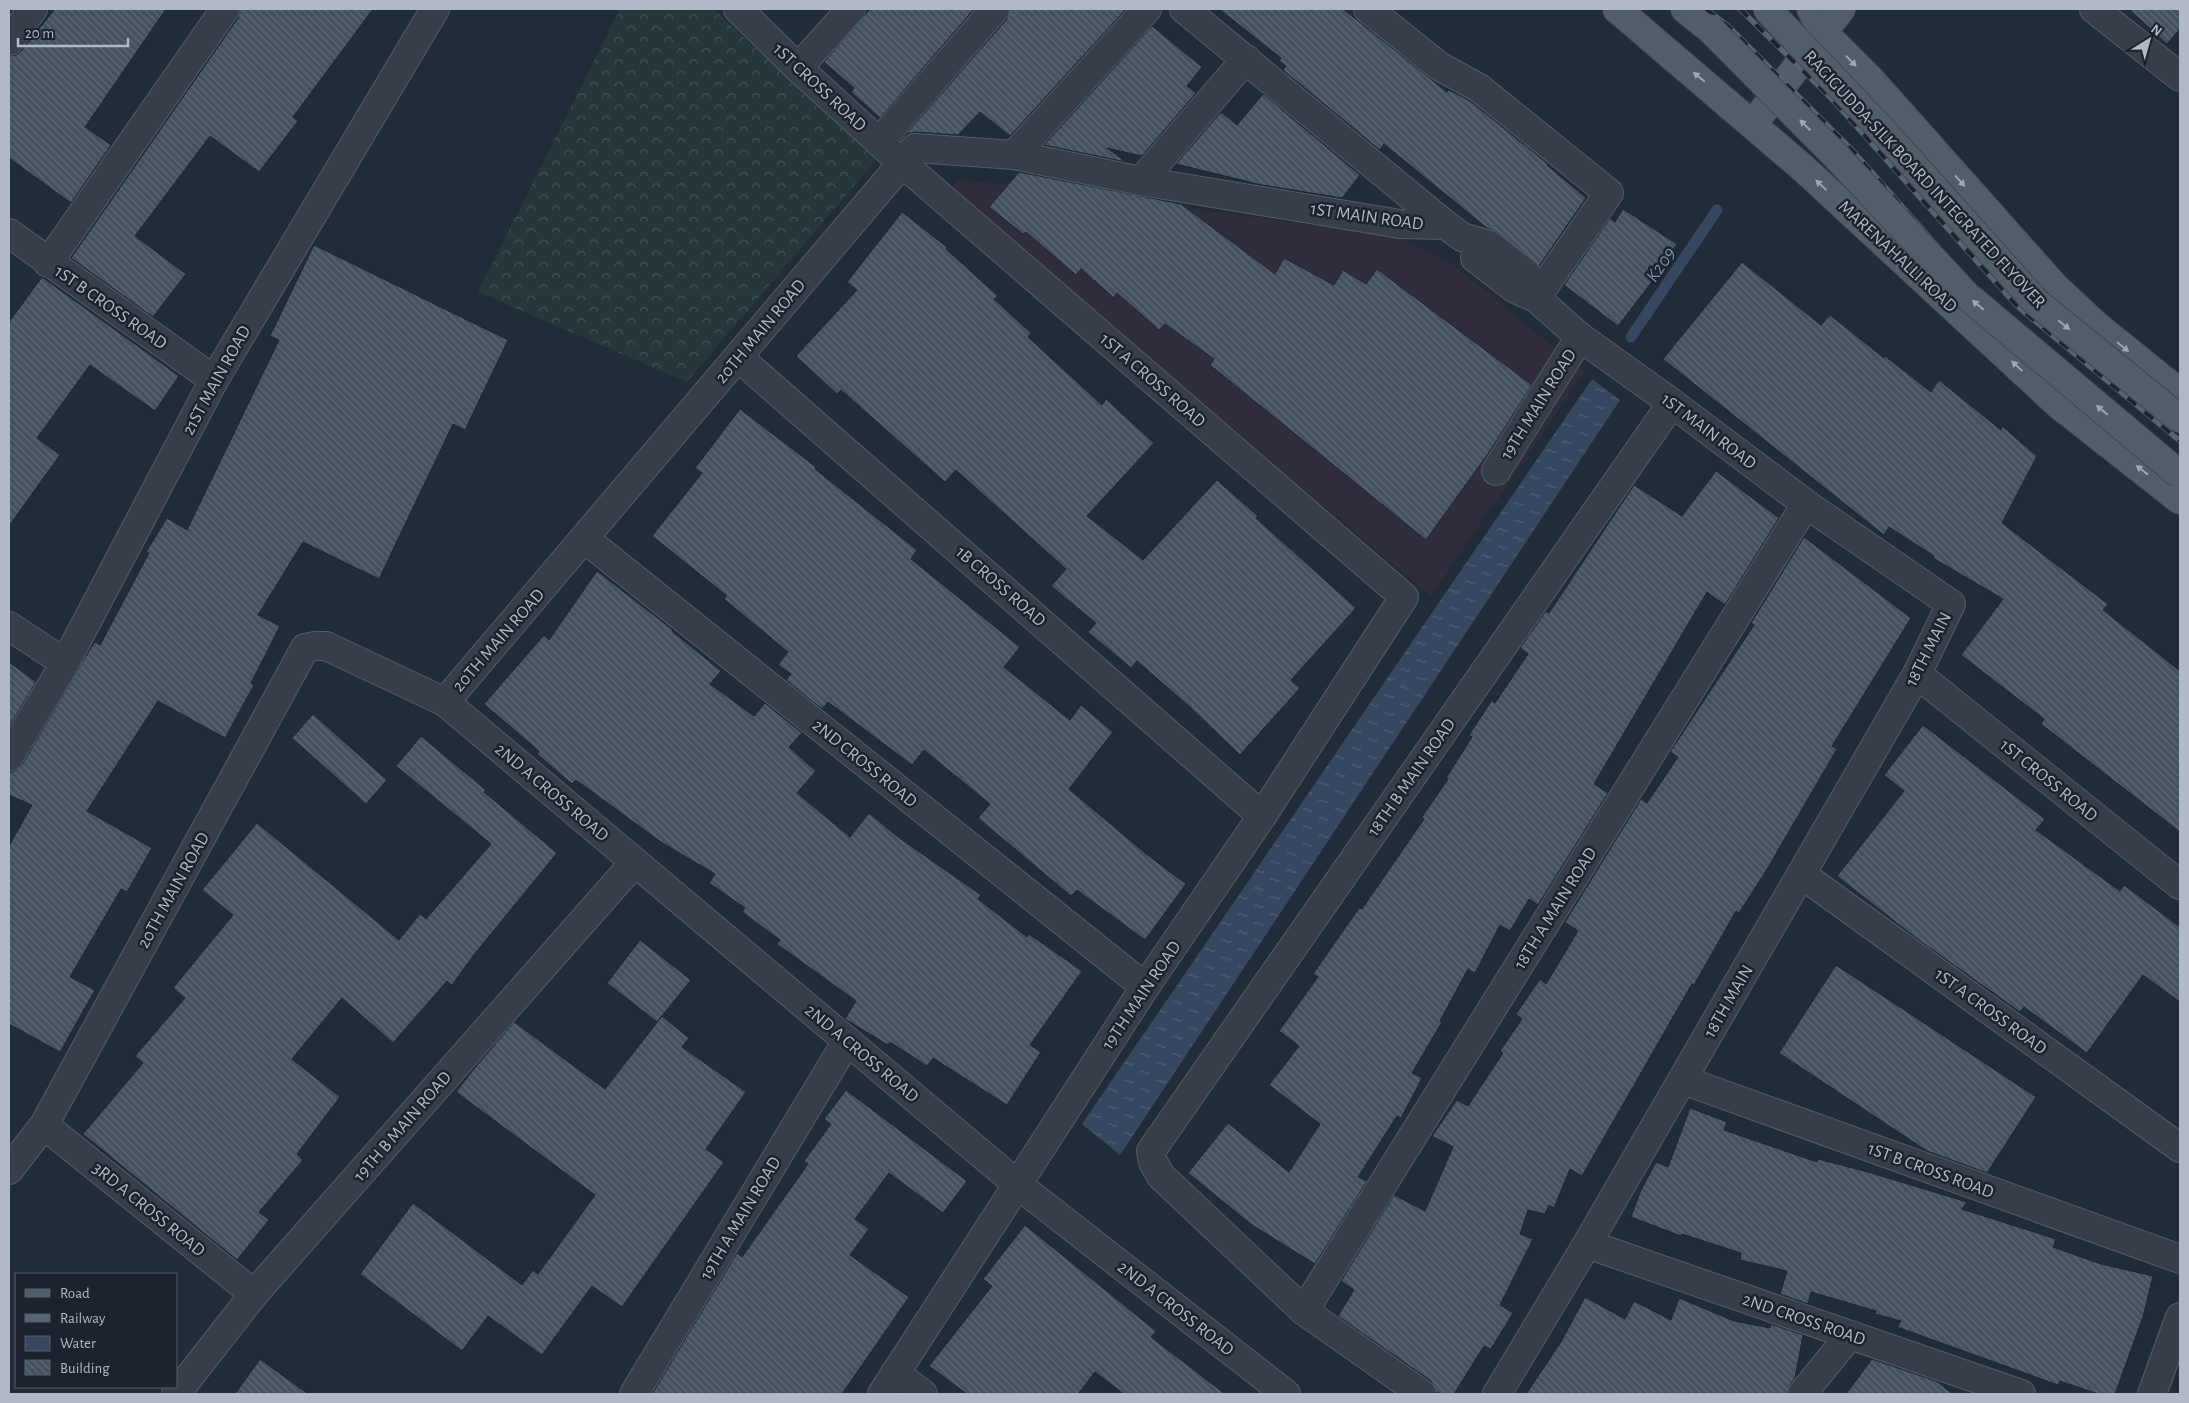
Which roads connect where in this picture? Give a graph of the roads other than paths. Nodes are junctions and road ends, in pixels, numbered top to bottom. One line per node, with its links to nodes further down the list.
1 (33, 9): 16 (street)
2 (225, 9): 27 (street)
3 (435, 9): 31 (street, 21ST MAIN ROAD)
4 (738, 9): 18 (street, 1ST CROSS ROAD)
5 (852, 9): 18 (street)
6 (995, 9): 21 (street)
7 (1147, 9): 22 (street)
8 (1184, 9): 17 (street)
9 (1368, 9): 28 (street)
10 (1617, 9): 20 (main road, MARENAHALLI ROAD, one-way to 10)
11 (1685, 9): 36 (main road, one-way to 11, bridge)
12 (1768, 9): 34 (main road, RAGIGUDDA-SILK BOARD INTEGRATED FLYOVER, one-way to 34, bridge)
13 (1841, 9): 15 (main road)
14 (2094, 9): 19 (street)
15 (1817, 20): 20 (main road); 32 (main road, one-way to 32)
16 (9, 41)
17 (1246, 59): 24 (street); 25 (street)
18 (798, 68): 21 (street, 1ST CROSS ROAD)
19 (2180, 77)
20 (1753, 124): 37 (main road, MARENAHALLI ROAD, one-way to 20)
21 (879, 142): 23 (street, 1ST CROSS ROAD)
22 (1014, 155): 23 (street, 1ST MAIN ROAD); 24 (street, 1ST MAIN ROAD)
23 (902, 163): 30 (street, 20TH MAIN ROAD); 40 (street, 1ST A CROSS ROAD)
24 (1141, 181): 25 (street, 1ST MAIN ROAD)
25 (1454, 231): 28 (street, 1ST MAIN ROAD)
26 (13, 245): 27 (street, 1ST B CROSS ROAD)
27 (48, 263): 31 (street, 1ST B CROSS ROAD)
28 (1536, 298): 29 (street, 1ST MAIN ROAD)
29 (1580, 337): 33 (street, 1ST MAIN ROAD); 35 (street, 19TH MAIN ROAD)
30 (738, 357): 39 (street, 20TH MAIN ROAD); 47 (street, 1B CROSS ROAD)
31 (214, 380): 43 (street, 21ST MAIN ROAD)
32 (2180, 393)
33 (1672, 402): 38 (street, 1ST MAIN ROAD); 61 (street, 18TH B MAIN ROAD)
34 (2180, 419)
35 (1496, 471)
36 (2180, 475)
37 (2180, 500)
38 (1806, 504): 41 (street, 1ST MAIN ROAD); 61 (street, 18TH A MAIN ROAD)
39 (585, 539): 45 (street, 20TH MAIN ROAD); 51 (street, 2ND CROSS ROAD)
40 (1404, 598): 47 (street, 19TH MAIN ROAD)
41 (1951, 604): 44 (street, 18TH MAIN)
42 (9, 626): 43 (street)
43 (65, 664): 46 (street, 21ST MAIN ROAD)
44 (1917, 674): 49 (street, 18TH MAIN); 50 (street, 1ST CROSS ROAD)
45 (445, 702): 48 (street, 2ND A CROSS ROAD); 54 (street, 20TH MAIN ROAD)
46 (9, 757)
47 (1262, 816): 51 (street, 19TH MAIN ROAD)
48 (635, 862): 52 (street, 2ND A CROSS ROAD); 60 (street, 19TH B MAIN ROAD)
49 (1801, 874): 53 (street, 18TH MAIN); 55 (street, 1ST A CROSS ROAD)
50 (2180, 885)
51 (1145, 987): 57 (street, 19TH MAIN ROAD)
52 (847, 1041): 57 (street, 2ND A CROSS ROAD); 66 (street, 19TH A MAIN ROAD)
53 (1683, 1080): 58 (street, 18TH MAIN); 59 (street, 1ST B CROSS ROAD)
54 (44, 1125): 56 (street, 20TH MAIN ROAD); 60 (street, 3RD A CROSS ROAD)
55 (2180, 1148)
56 (9, 1170)
57 (1017, 1184): 64 (street, 19TH MAIN ROAD); 68 (street, 2ND A CROSS ROAD)
58 (1587, 1244): 63 (street, 2ND CROSS ROAD); 70 (street, 18TH MAIN)
59 (2180, 1259)
60 (254, 1294): 65 (street, 19TH B MAIN ROAD)
61 (1304, 1311): 69 (street)
62 (2180, 1317): 73 (street)
63 (1850, 1335): 71 (street); 72 (street, 2ND CROSS ROAD)
64 (889, 1384): 67 (street)
65 (176, 1394)
66 (634, 1394)
67 (924, 1394)
68 (1286, 1394)
69 (1422, 1394)
70 (1497, 1394)
71 (1802, 1394)
72 (2021, 1394)
73 (2152, 1394)

